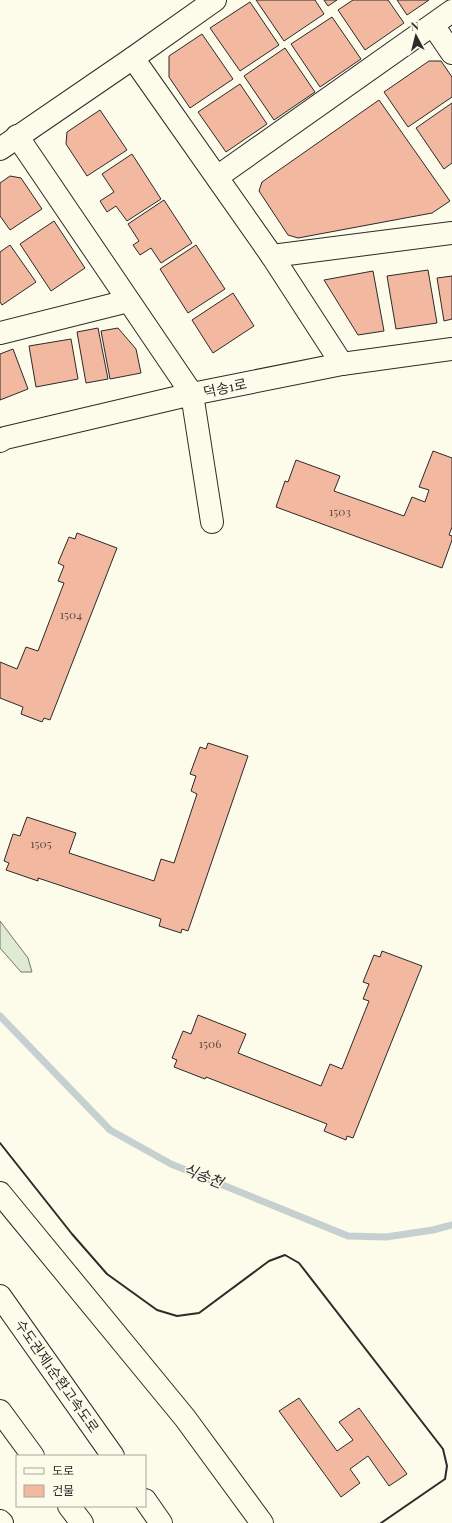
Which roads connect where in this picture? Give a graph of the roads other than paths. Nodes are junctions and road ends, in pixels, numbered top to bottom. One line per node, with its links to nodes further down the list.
1 (215, 0): 5 (main road)
2 (452, 11): 3 (main road)
3 (433, 25): 4 (main road); 7 (main road)
4 (452, 53)
5 (133, 58): 6 (main road); 7 (main road)
6 (9, 143): 10 (main road)
7 (217, 177): 9 (main road)
8 (452, 233): 9 (main road)
9 (272, 256): 13 (main road)
10 (128, 301): 11 (main road); 14 (main road)
11 (0, 333)
12 (452, 349): 13 (main road, 덕송1로)
13 (342, 364): 14 (main road, 덕송1로)
14 (192, 394): 15 (main road, 덕송1로); 16 (main road)
15 (0, 441)
16 (212, 522)
17 (0, 1193): 26 (main road)
18 (0, 1296): 21 (main road, 수도권제1순환고속도로)
19 (0, 1411): 20 (main road)
20 (32, 1455)
21 (113, 1455)
22 (146, 1501): 25 (main road)
23 (70, 1507): 24 (main road)
24 (82, 1523)
25 (161, 1523)
26 (262, 1523)

